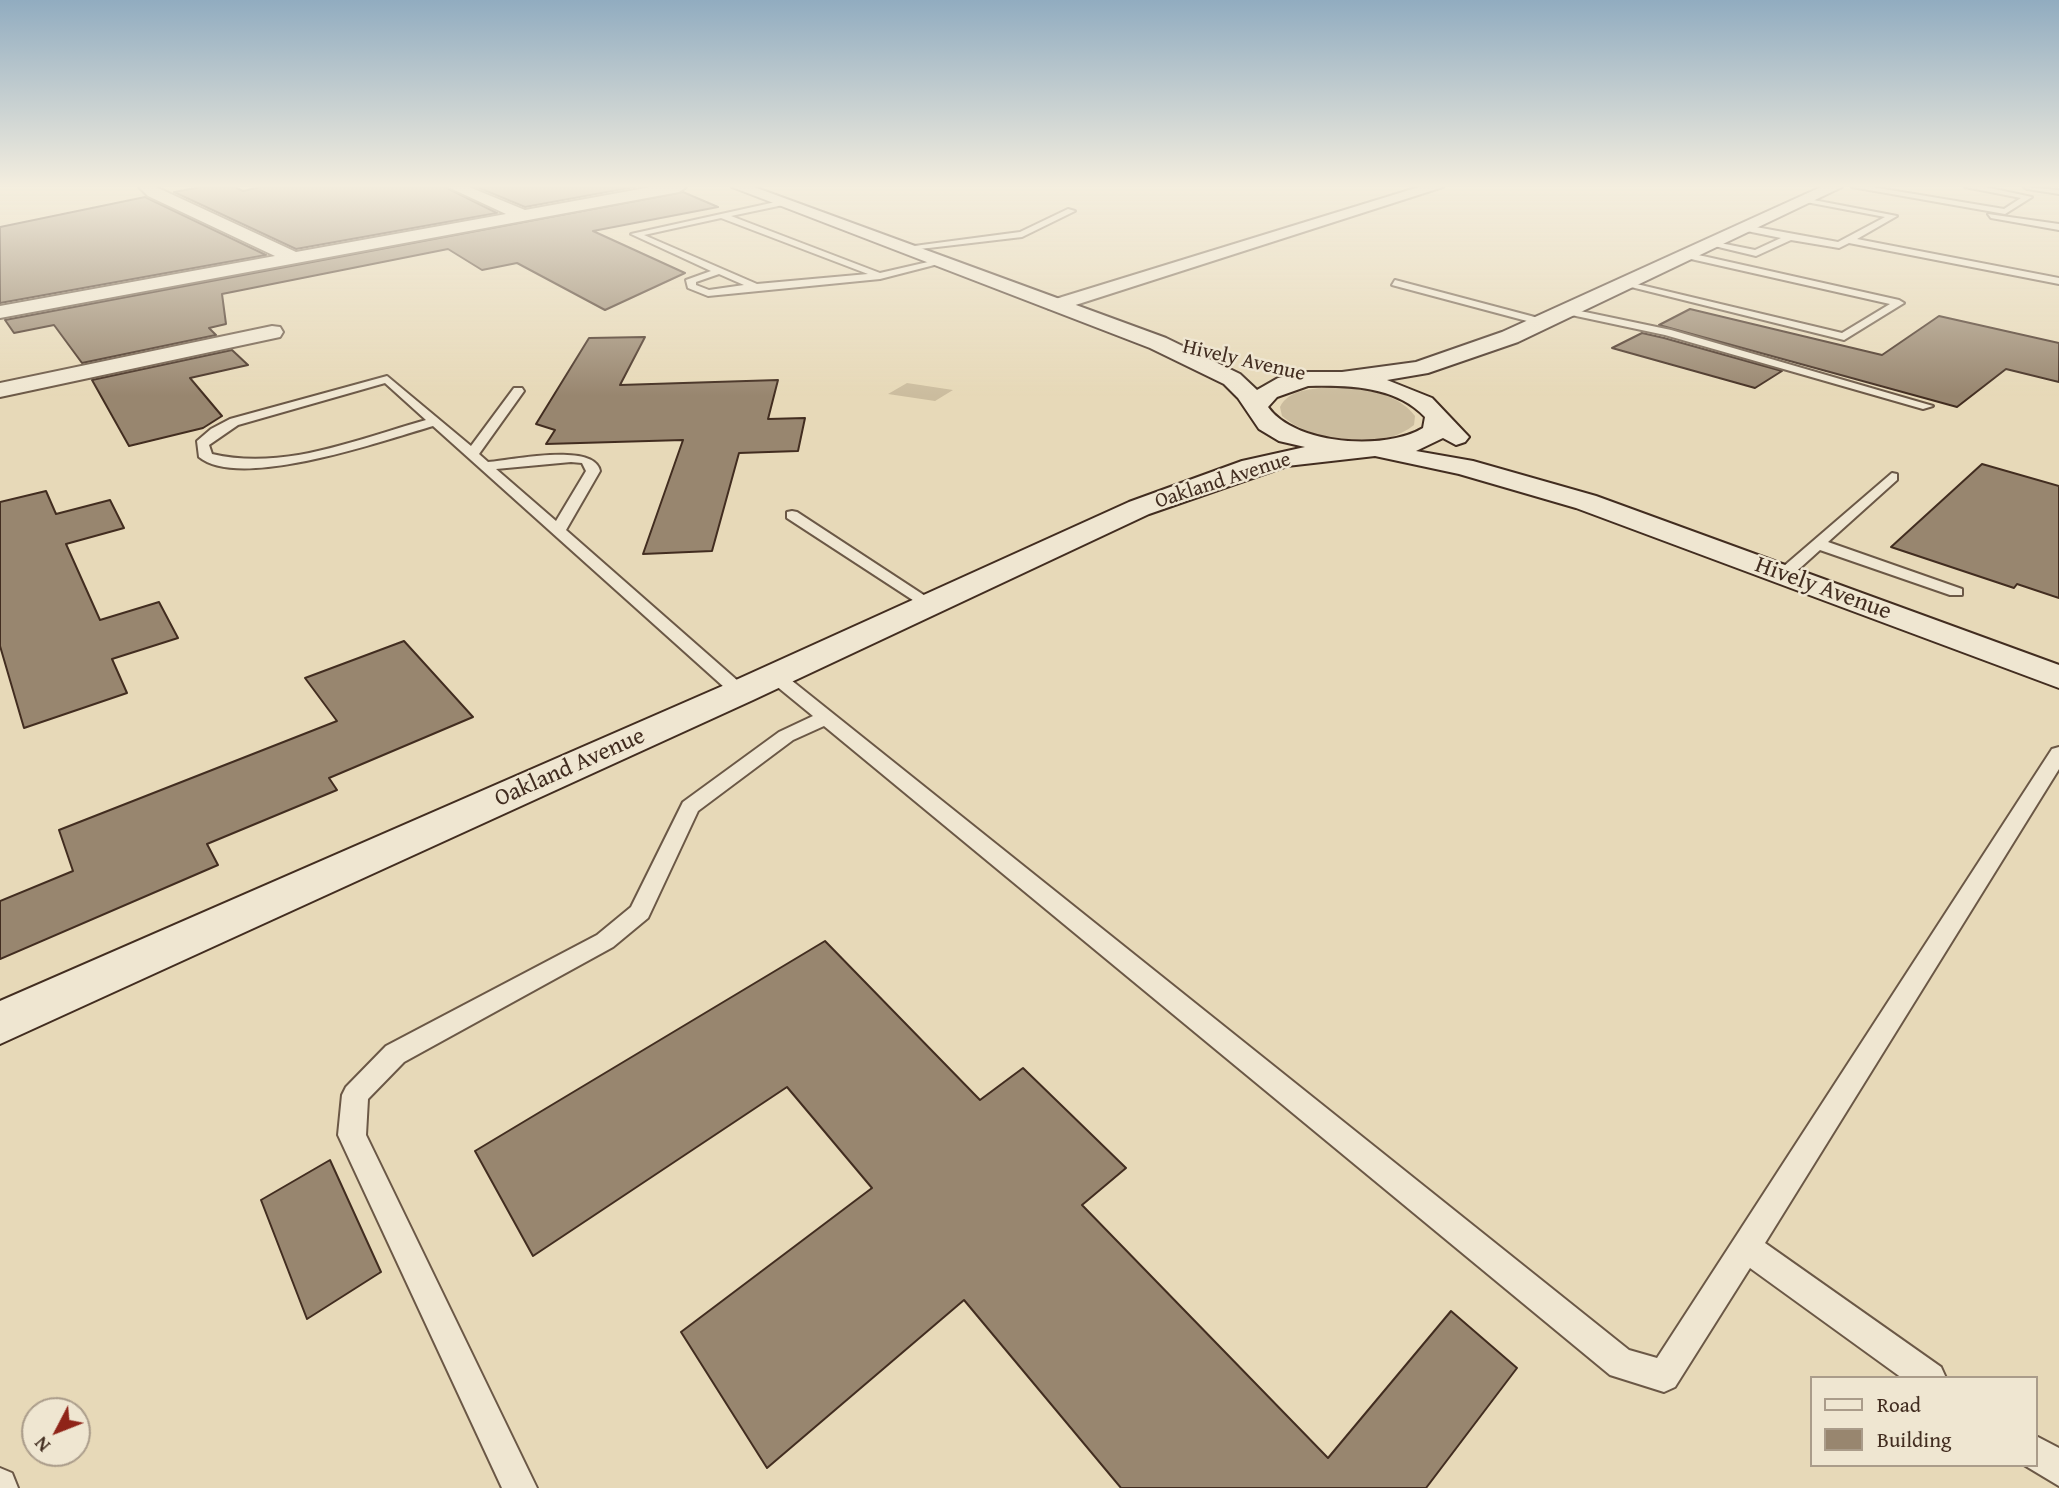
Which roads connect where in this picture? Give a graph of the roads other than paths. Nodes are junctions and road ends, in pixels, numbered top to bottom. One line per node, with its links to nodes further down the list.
1 (291, 256): 10 (street)
2 (303, 256): 10 (street)
3 (687, 256): 12 (lane)
4 (829, 256): 13 (lane)
5 (926, 256): 11 (street)
6 (1213, 256): 18 (street)
7 (1682, 256): 16 (street)
8 (1691, 256): 16 (lane)
9 (1933, 256): 14 (lane)
10 (294, 258): 20 (street)
11 (941, 262): 13 (lane); 18 (street)
12 (720, 271): 17 (lane); 17 (lane)
13 (880, 276): 17 (lane)
14 (2059, 281)
15 (1395, 283): 21 (lane)
16 (1624, 284): 19 (street)
17 (756, 287)
18 (1056, 305): 24 (street)
19 (1566, 311): 21 (street); 28 (lane)
20 (0, 312)
21 (1542, 322): 23 (street)
22 (272, 332): 26 (street)
23 (1510, 337): 25 (street); 29 (street)
24 (1158, 343): 25 (street, Hively Avenue); 31 (street, Hively Avenue)
25 (1332, 379): 29 (street, Hively Avenue); 31 (street, Hively Avenue)
26 (0, 390)
27 (518, 391): 33 (lane)
28 (1927, 406)
29 (1436, 415): 32 (street, Hively Avenue); 36 (street, Hively Avenue)
30 (435, 422): 30 (lane); 33 (lane)
31 (1249, 424): 32 (street, Hively Avenue); 37 (street, Oakland Avenue)
32 (1358, 450): 36 (street, Hively Avenue); 37 (street, Oakland Avenue)
33 (472, 454): 34 (lane)
34 (485, 466): 39 (lane); 39 (lane)
35 (1892, 477): 40 (lane)
36 (1586, 502): 41 (street, Hively Avenue)
37 (1139, 508): 43 (street, Oakland Avenue)
38 (792, 516): 43 (lane)
39 (558, 531): 45 (lane)
40 (1818, 544): 41 (lane); 42 (lane)
41 (1783, 575): 44 (street, Hively Avenue)
42 (1956, 592)
43 (931, 605): 45 (street, Oakland Avenue)
44 (2059, 677)
45 (757, 684): 46 (lane); 48 (street, Oakland Avenue)
46 (825, 718): 49 (lane); 53 (lane)
47 (2059, 753): 49 (lane)
48 (0, 1023)
49 (1746, 1247): 50 (lane)
50 (1927, 1376)
51 (2038, 1454): 52 (lane)
52 (2059, 1469)
53 (520, 1488)

